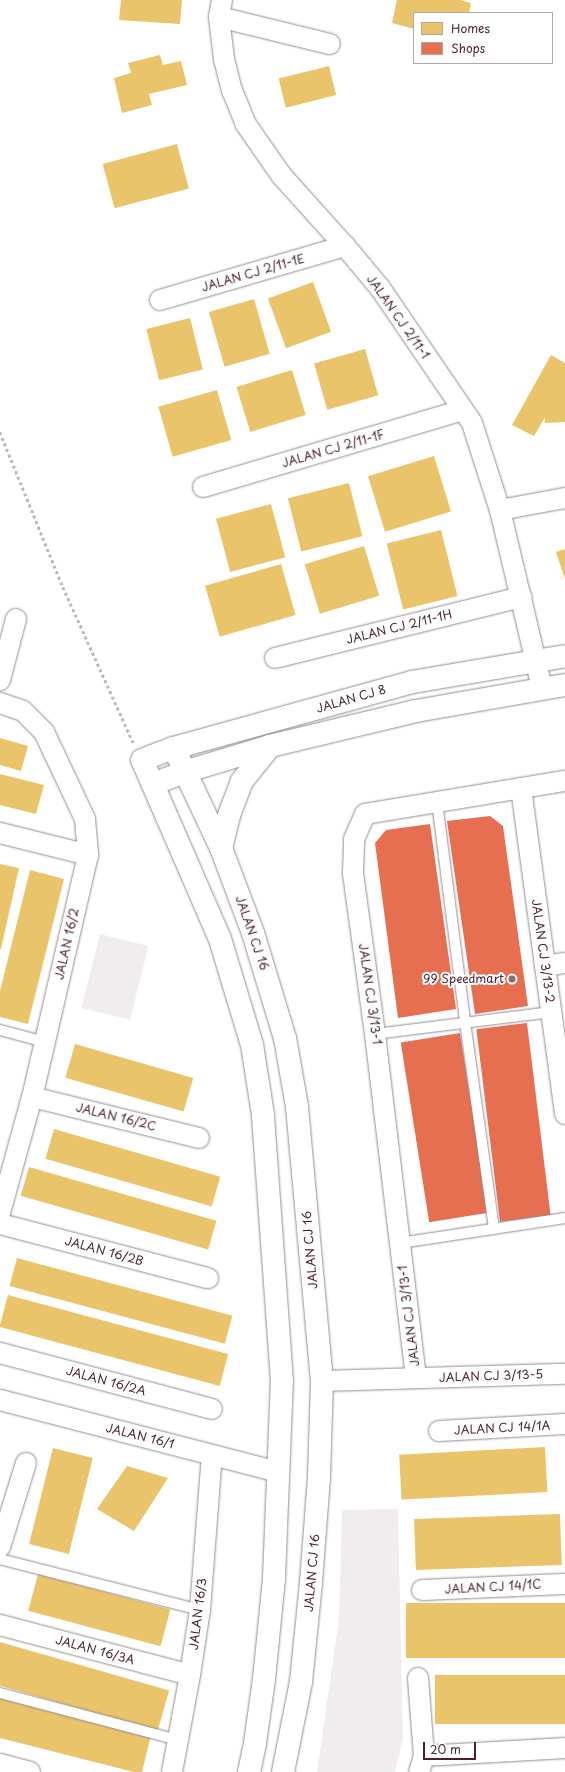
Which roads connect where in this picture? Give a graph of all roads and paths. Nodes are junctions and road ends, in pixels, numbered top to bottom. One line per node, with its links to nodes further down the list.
1 (221, 9): 2 (street); 3 (street, JALAN CJ 2/11-1)
2 (330, 44)
3 (345, 246): 4 (street, JALAN CJ 2/11-1E); 5 (street, JALAN CJ 2/11-1)
4 (160, 300)
5 (463, 410): 7 (street, JALAN CJ 2/11-1F); 9 (street, JALAN CJ 2/11-1)
6 (0, 432): 21 (path)
7 (203, 487)
8 (565, 498): 9 (street)
9 (500, 510): 10 (street, JALAN CJ 2/11-1)
10 (522, 597): 13 (street, JALAN CJ 2/11-1H); 14 (street, JALAN CJ 2/11-1)
11 (16, 619): 15 (street)
12 (565, 656): 14 (street, JALAN CJ 8)
13 (275, 658)
14 (536, 659): 17 (street, JALAN CJ 2/11-1); 20 (street, JALAN CJ 8)
15 (0, 680)
16 (565, 685): 17 (street, JALAN CJ 8)
17 (542, 688): 19 (street, JALAN CJ 8)
18 (0, 703): 29 (street, JALAN 16/2)
19 (270, 746): 22 (street, JALAN CJ 8); 28 (street)
20 (174, 748): 21 (street, JALAN CJ 8); 22 (street, JALAN CJ 16)
21 (142, 760): 24 (street)
22 (184, 772): 24 (street, JALAN CJ 8); 28 (street, JALAN CJ 16)
23 (565, 781): 25 (street, JALAN CJ 3/13-1)
24 (153, 784): 57 (street)
25 (521, 788): 26 (street, JALAN CJ 3/13-1); 31 (street, JALAN CJ 3/13-2)
26 (437, 802): 33 (lane); 35 (street, JALAN CJ 3/13-1)
27 (0, 833): 29 (street)
28 (221, 848): 50 (street, JALAN CJ 16)
29 (88, 855): 36 (street, JALAN 16/2)
30 (565, 964): 31 (street)
31 (545, 966): 32 (street, JALAN CJ 3/13-2)
32 (552, 1012): 33 (lane); 38 (street, JALAN CJ 3/13-2)
33 (464, 1022): 35 (lane); 44 (lane)
34 (0, 1030): 36 (lane)
35 (376, 1034): 45 (street, JALAN CJ 3/13-1)
36 (45, 1042): 37 (street, JALAN 16/2)
37 (32, 1097): 39 (street, JALAN 16/2C); 40 (street, JALAN 16/2)
38 (565, 1114)
39 (199, 1138)
40 (3, 1191): 41 (street, JALAN 16/2)
41 (0, 1213)
42 (565, 1218): 44 (lane)
43 (0, 1224): 46 (street, JALAN 16/2B)
44 (494, 1229): 45 (lane)
45 (400, 1243): 49 (street, JALAN CJ 3/13-1)
46 (208, 1278)
47 (0, 1353): 52 (street, JALAN 16/2A)
48 (565, 1374): 49 (street, JALAN CJ 3/13-5)
49 (416, 1378): 50 (street, JALAN CJ 3/13-5)
50 (322, 1381): 74 (street, JALAN CJ 16)
51 (0, 1400): 55 (street, JALAN 16/1)
52 (212, 1408)
53 (565, 1424): 54 (street, JALAN CJ 14/1A)
54 (439, 1431)
55 (212, 1455): 57 (street, JALAN 16/1); 62 (street, JALAN 16/3)
56 (26, 1463): 58 (street)
57 (280, 1472): 73 (street)
58 (0, 1547)
59 (0, 1560): 62 (lane)
60 (565, 1584): 61 (street, JALAN CJ 14/1C)
61 (422, 1590)
62 (200, 1610): 64 (street, JALAN 16/3)
63 (0, 1625): 64 (street, JALAN 16/3A)
64 (190, 1676): 67 (street, JALAN 16/3)
65 (418, 1678): 70 (street)
66 (0, 1693): 67 (lane)
67 (178, 1740): 72 (street, JALAN 16/3)
68 (565, 1748): 70 (street)
69 (0, 1764): 71 (street)
70 (422, 1764)
71 (30, 1772)
72 (172, 1772)
73 (249, 1772)
74 (283, 1772)

